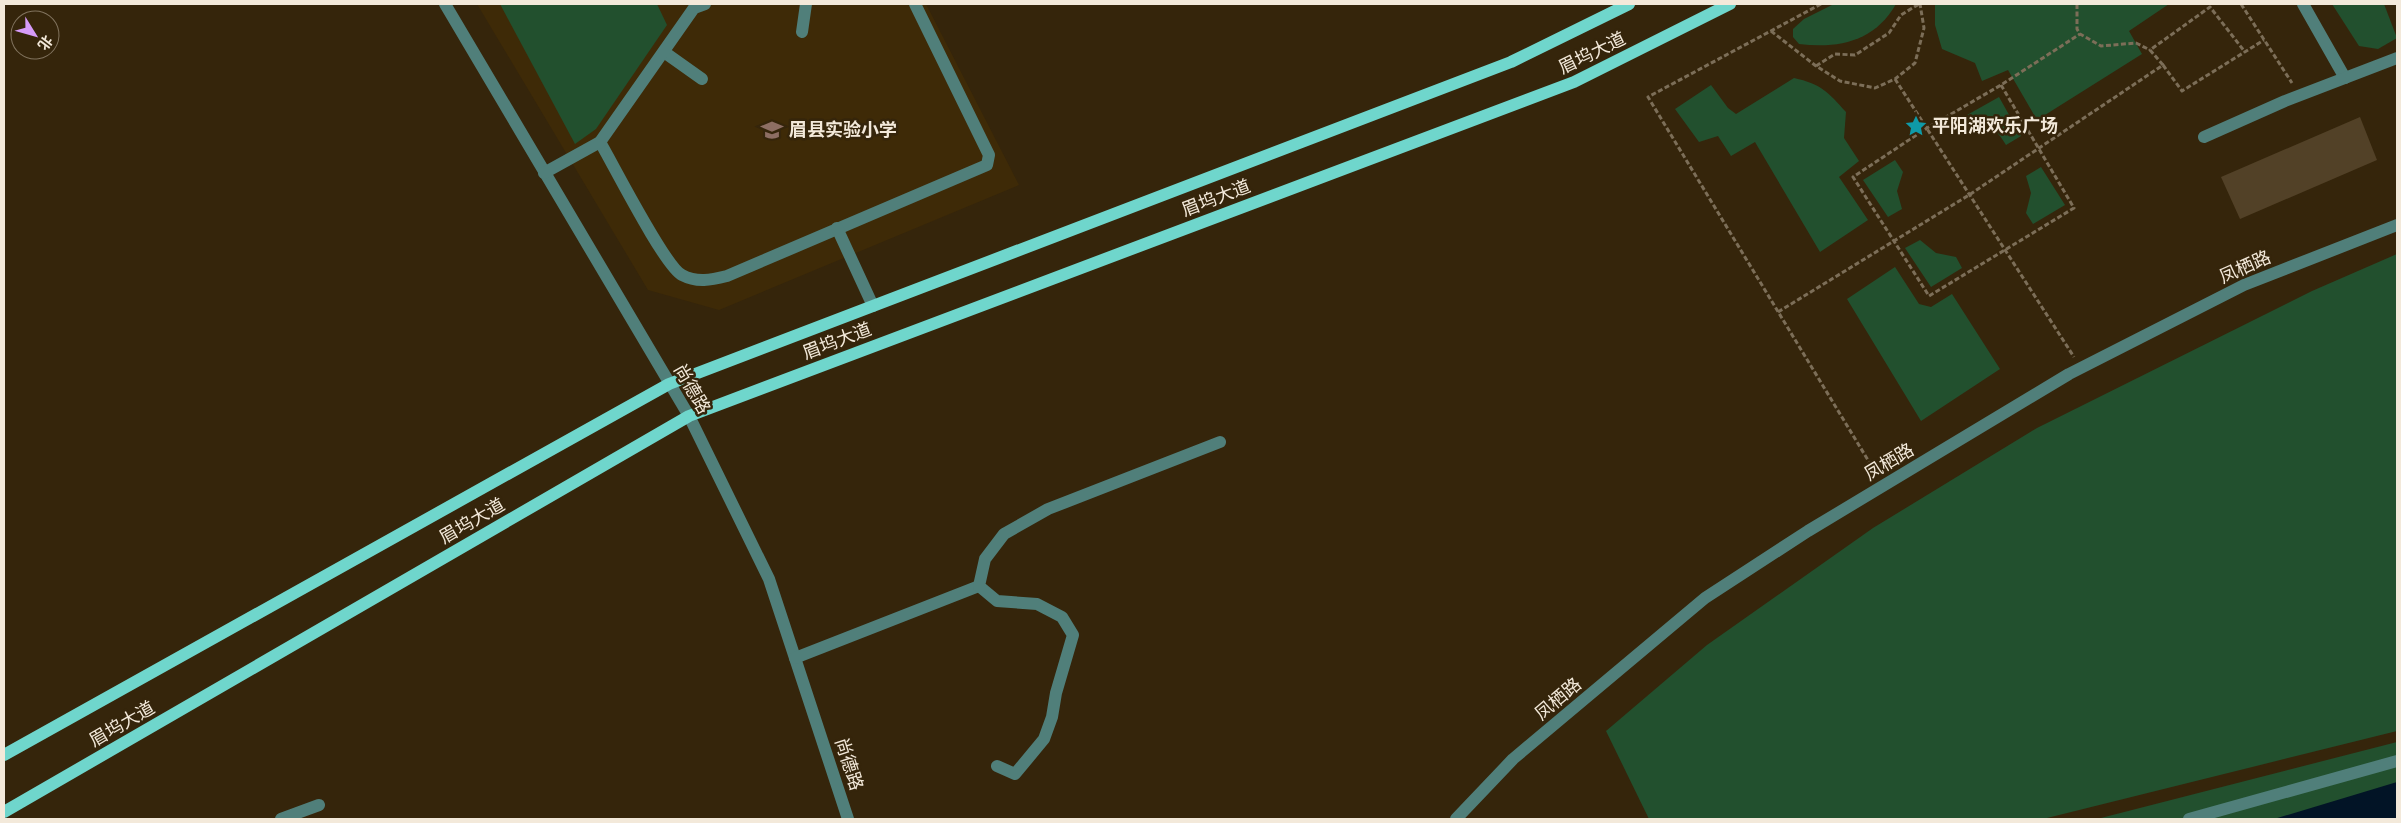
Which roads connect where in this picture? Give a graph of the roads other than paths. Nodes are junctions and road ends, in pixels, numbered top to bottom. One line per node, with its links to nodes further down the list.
1 (445, 4): 15 (street, 尚德路)
2 (705, 4): 9 (street)
3 (806, 4): 8 (street)
4 (915, 4): 17 (street)
5 (1730, 4): 20 (main road, 眉坞大道)
6 (2303, 4): 11 (street)
7 (1623, 5): 18 (main road, 眉坞大道)
8 (802, 32)
9 (664, 52): 12 (street); 14 (street)
10 (2397, 58): 11 (street)
11 (2345, 78): 13 (street)
12 (702, 79)
13 (2204, 137)
14 (600, 142): 15 (street); 17 (street)
15 (544, 173): 19 (street, 尚德路)
16 (2397, 225): 31 (street, 凤栖路)
17 (837, 228): 18 (street)
18 (874, 306): 19 (main road, 眉坞大道)
19 (669, 384): 20 (street, 尚德路); 24 (main road, 眉坞大道)
20 (688, 416): 23 (street, 尚德路); 28 (main road, 眉坞大道)
21 (1220, 442): 22 (street)
22 (979, 586): 23 (street); 26 (street)
23 (795, 658): 30 (street, 尚德路)
24 (4, 755)
25 (2397, 761): 32 (street)
26 (997, 766)
27 (319, 805): 29 (street)
28 (4, 812)
29 (281, 819)
30 (848, 819)
31 (1456, 819)
32 (2188, 819)

